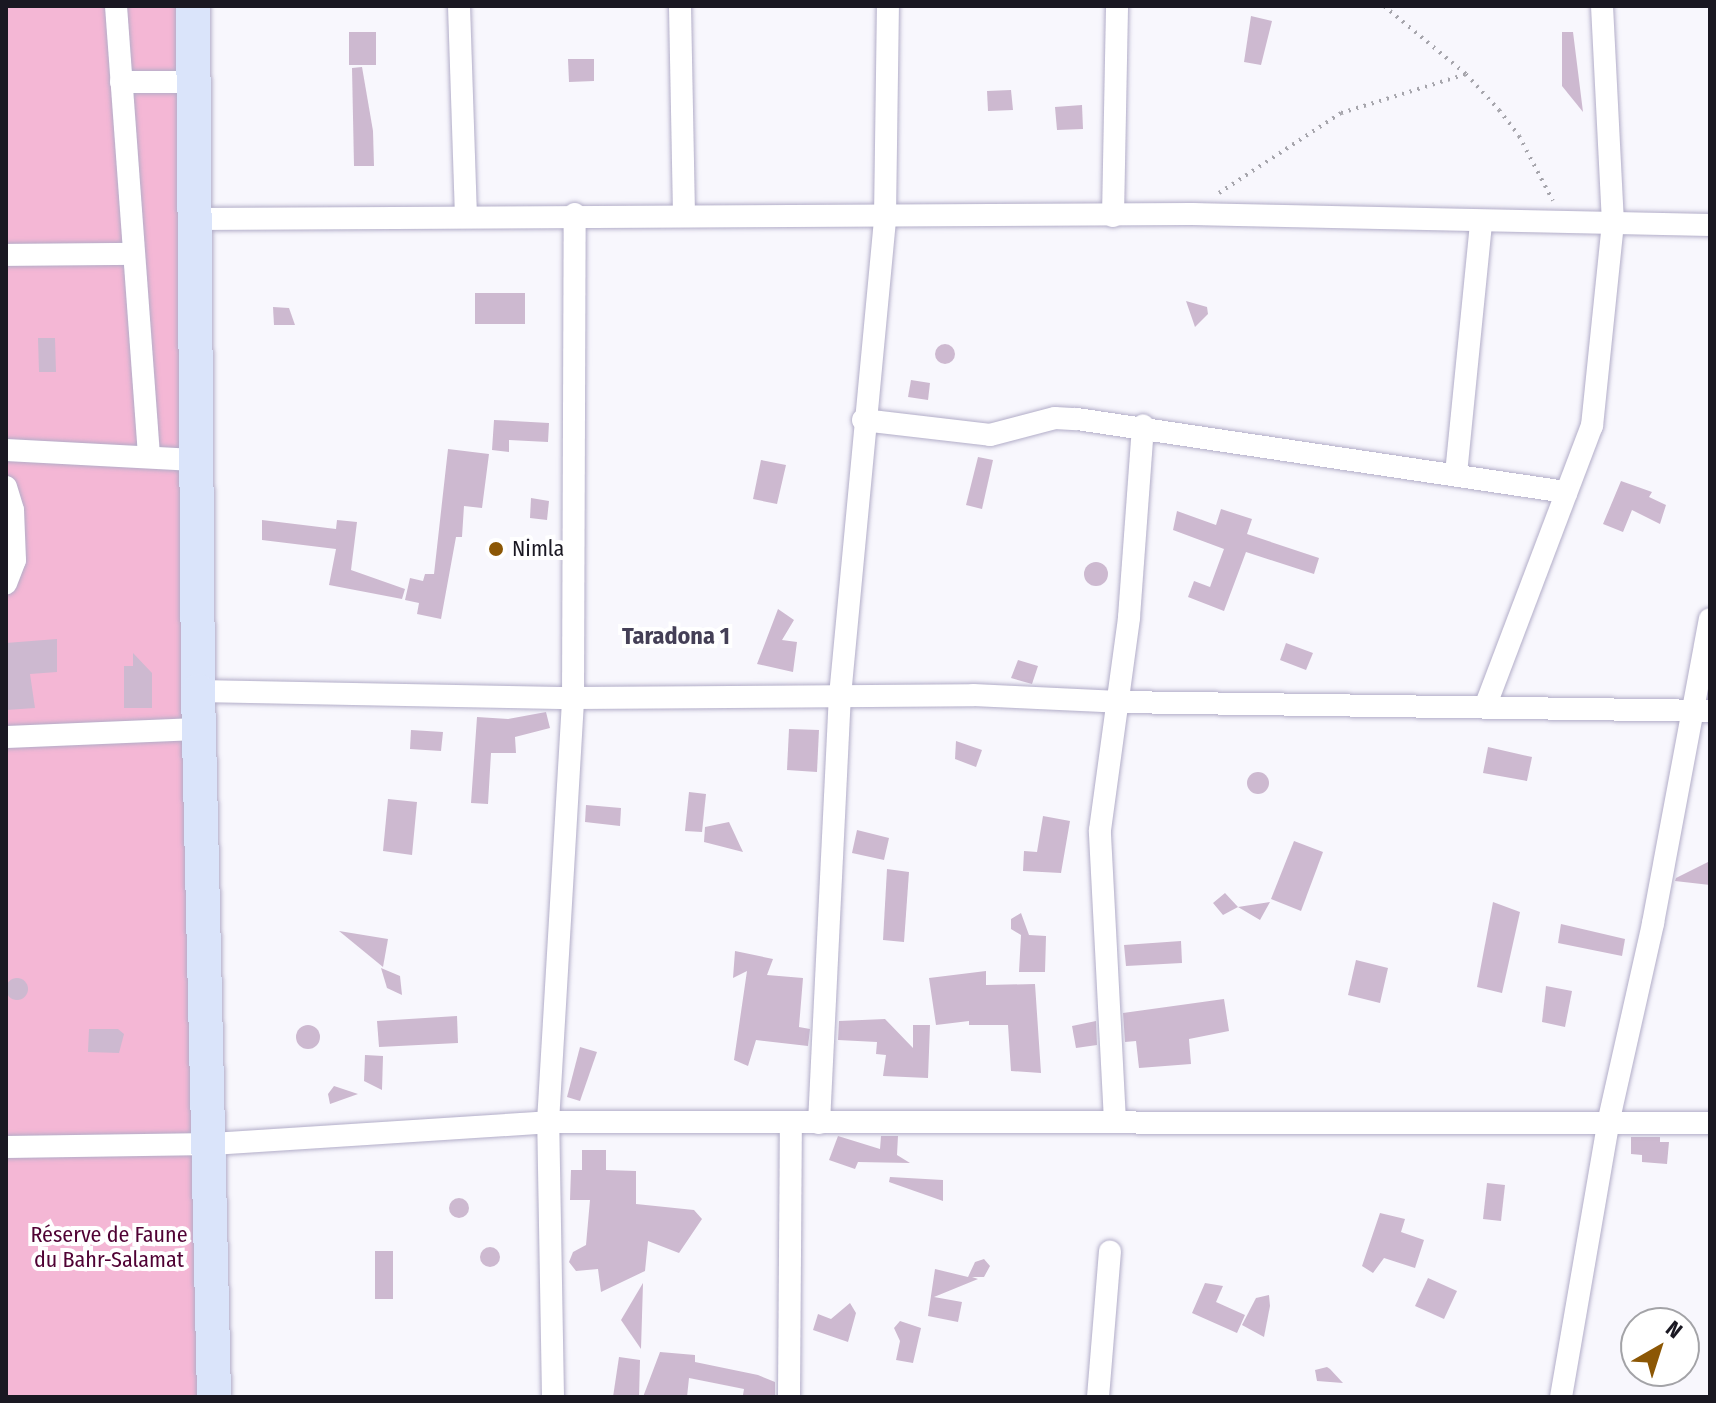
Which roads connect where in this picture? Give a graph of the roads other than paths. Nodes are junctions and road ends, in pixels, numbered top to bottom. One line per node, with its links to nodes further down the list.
1 (116, 6): 8 (street)
2 (193, 6): 9 (main road)
3 (459, 6): 12 (street)
4 (680, 6): 11 (street)
5 (888, 6): 14 (street)
6 (1117, 6): 13 (street)
7 (1602, 6): 16 (street)
8 (121, 82): 9 (street); 19 (street)
9 (193, 82): 15 (main road)
10 (575, 214): 11 (street); 12 (street); 33 (street)
11 (684, 214): 14 (street)
12 (466, 216): 15 (street)
13 (1113, 216): 14 (street); 17 (street)
14 (885, 217): 21 (street)
15 (194, 219): 25 (main road)
16 (1613, 223): 17 (street); 18 (street); 28 (street)
17 (1481, 224): 26 (street)
18 (1710, 225)
19 (133, 254): 20 (street); 24 (street)
20 (6, 255)
21 (863, 420): 22 (street); 32 (street)
22 (1143, 426): 26 (street); 34 (street)
23 (6, 450): 24 (street)
24 (149, 455): 25 (street)
25 (195, 460): 31 (main road)
26 (1456, 474): 28 (street)
27 (6, 487): 29 (street)
28 (1567, 492): 35 (street)
29 (6, 583)
30 (1710, 619): 36 (street)
31 (198, 691): 33 (street); 37 (main road)
32 (840, 696): 33 (street); 34 (street); 43 (street)
33 (573, 698): 41 (street)
34 (1119, 702): 35 (street); 40 (street)
35 (1485, 707): 36 (street)
36 (1702, 710): 39 (street)
37 (198, 729): 38 (street); 45 (main road)
38 (6, 737)
39 (1609, 1119): 40 (street); 44 (street); 52 (street)
40 (1115, 1121): 43 (street)
41 (548, 1122): 42 (street); 45 (street); 49 (street)
42 (791, 1123): 43 (street); 50 (street)
43 (819, 1123)
44 (1710, 1123)
45 (212, 1144): 46 (street); 48 (main road)
46 (6, 1147)
47 (1110, 1251): 51 (street)
48 (214, 1397)
49 (553, 1397)
50 (789, 1397)
51 (1098, 1397)
52 (1561, 1397)

